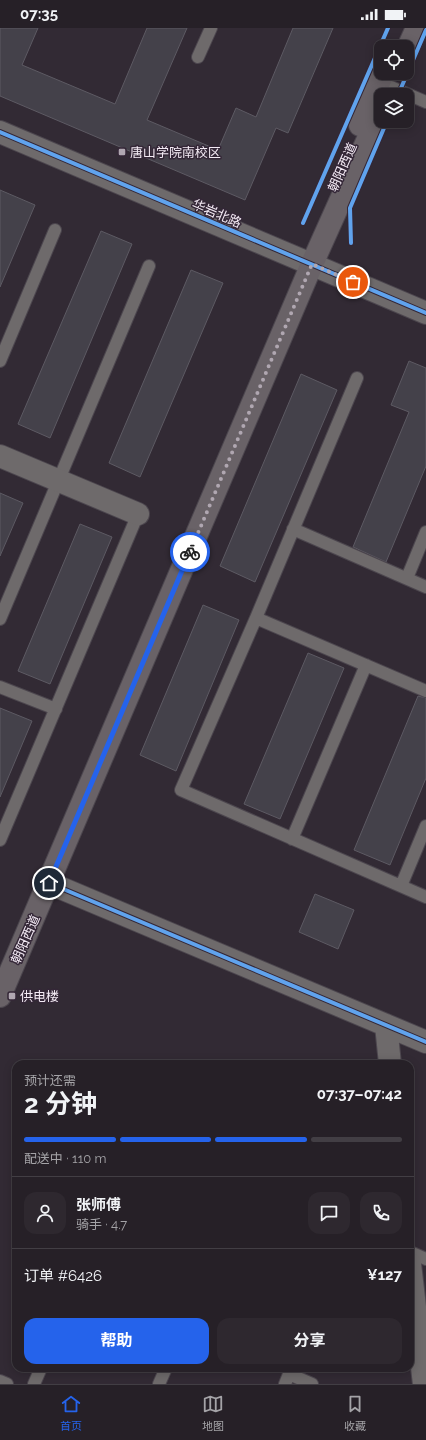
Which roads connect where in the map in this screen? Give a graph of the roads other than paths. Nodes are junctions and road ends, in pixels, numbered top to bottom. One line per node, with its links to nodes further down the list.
1 (211, 28): 6 (lane)
2 (402, 28): 4 (main road)
3 (417, 28): 5 (main road)
4 (397, 40)
5 (412, 40)
6 (198, 57)
7 (388, 81): 8 (lane); 12 (main road, 朝阳西道)
8 (426, 102)
9 (374, 126): 12 (main road, 朝阳西道)
10 (0, 132): 12 (street, 华岩北路)
11 (55, 230): 15 (lane)
12 (312, 264): 14 (street, 华岩北路); 33 (main road, 朝阳西道)
13 (149, 266): 18 (lane)
14 (424, 308)
15 (0, 361)
16 (357, 378): 20 (lane)
17 (0, 456): 18 (street)
18 (58, 481): 19 (street); 25 (lane)
19 (138, 514): 29 (lane)
20 (293, 530): 22 (lane); 24 (lane)
21 (426, 532): 22 (lane)
22 (407, 578): 23 (lane)
23 (426, 587)
24 (256, 618): 26 (lane); 31 (lane)
25 (0, 619)
26 (366, 665): 28 (lane); 31 (lane)
27 (0, 686): 29 (lane)
28 (426, 691)
29 (56, 709): 32 (lane)
30 (426, 826): 34 (lane)
31 (292, 839): 34 (lane)
32 (0, 840)
33 (49, 883): 36 (main road, 朝阳西道); 38 (street)
34 (401, 886): 35 (lane)
35 (426, 897)
36 (5, 972): 37 (main road, 朝阳西道)
37 (0, 996)
38 (386, 1026): 39 (street); 40 (street)
39 (426, 1042)
40 (390, 1060)
41 (414, 1254): 42 (lane)
42 (426, 1259)
43 (414, 1298): 52 (street)
44 (39, 1372): 48 (lane)
45 (164, 1372): 49 (lane)
46 (0, 1381): 47 (lane)
47 (7, 1384)
48 (34, 1384)
49 (159, 1384)
50 (285, 1384): 51 (lane)
51 (312, 1384)
52 (424, 1384)

